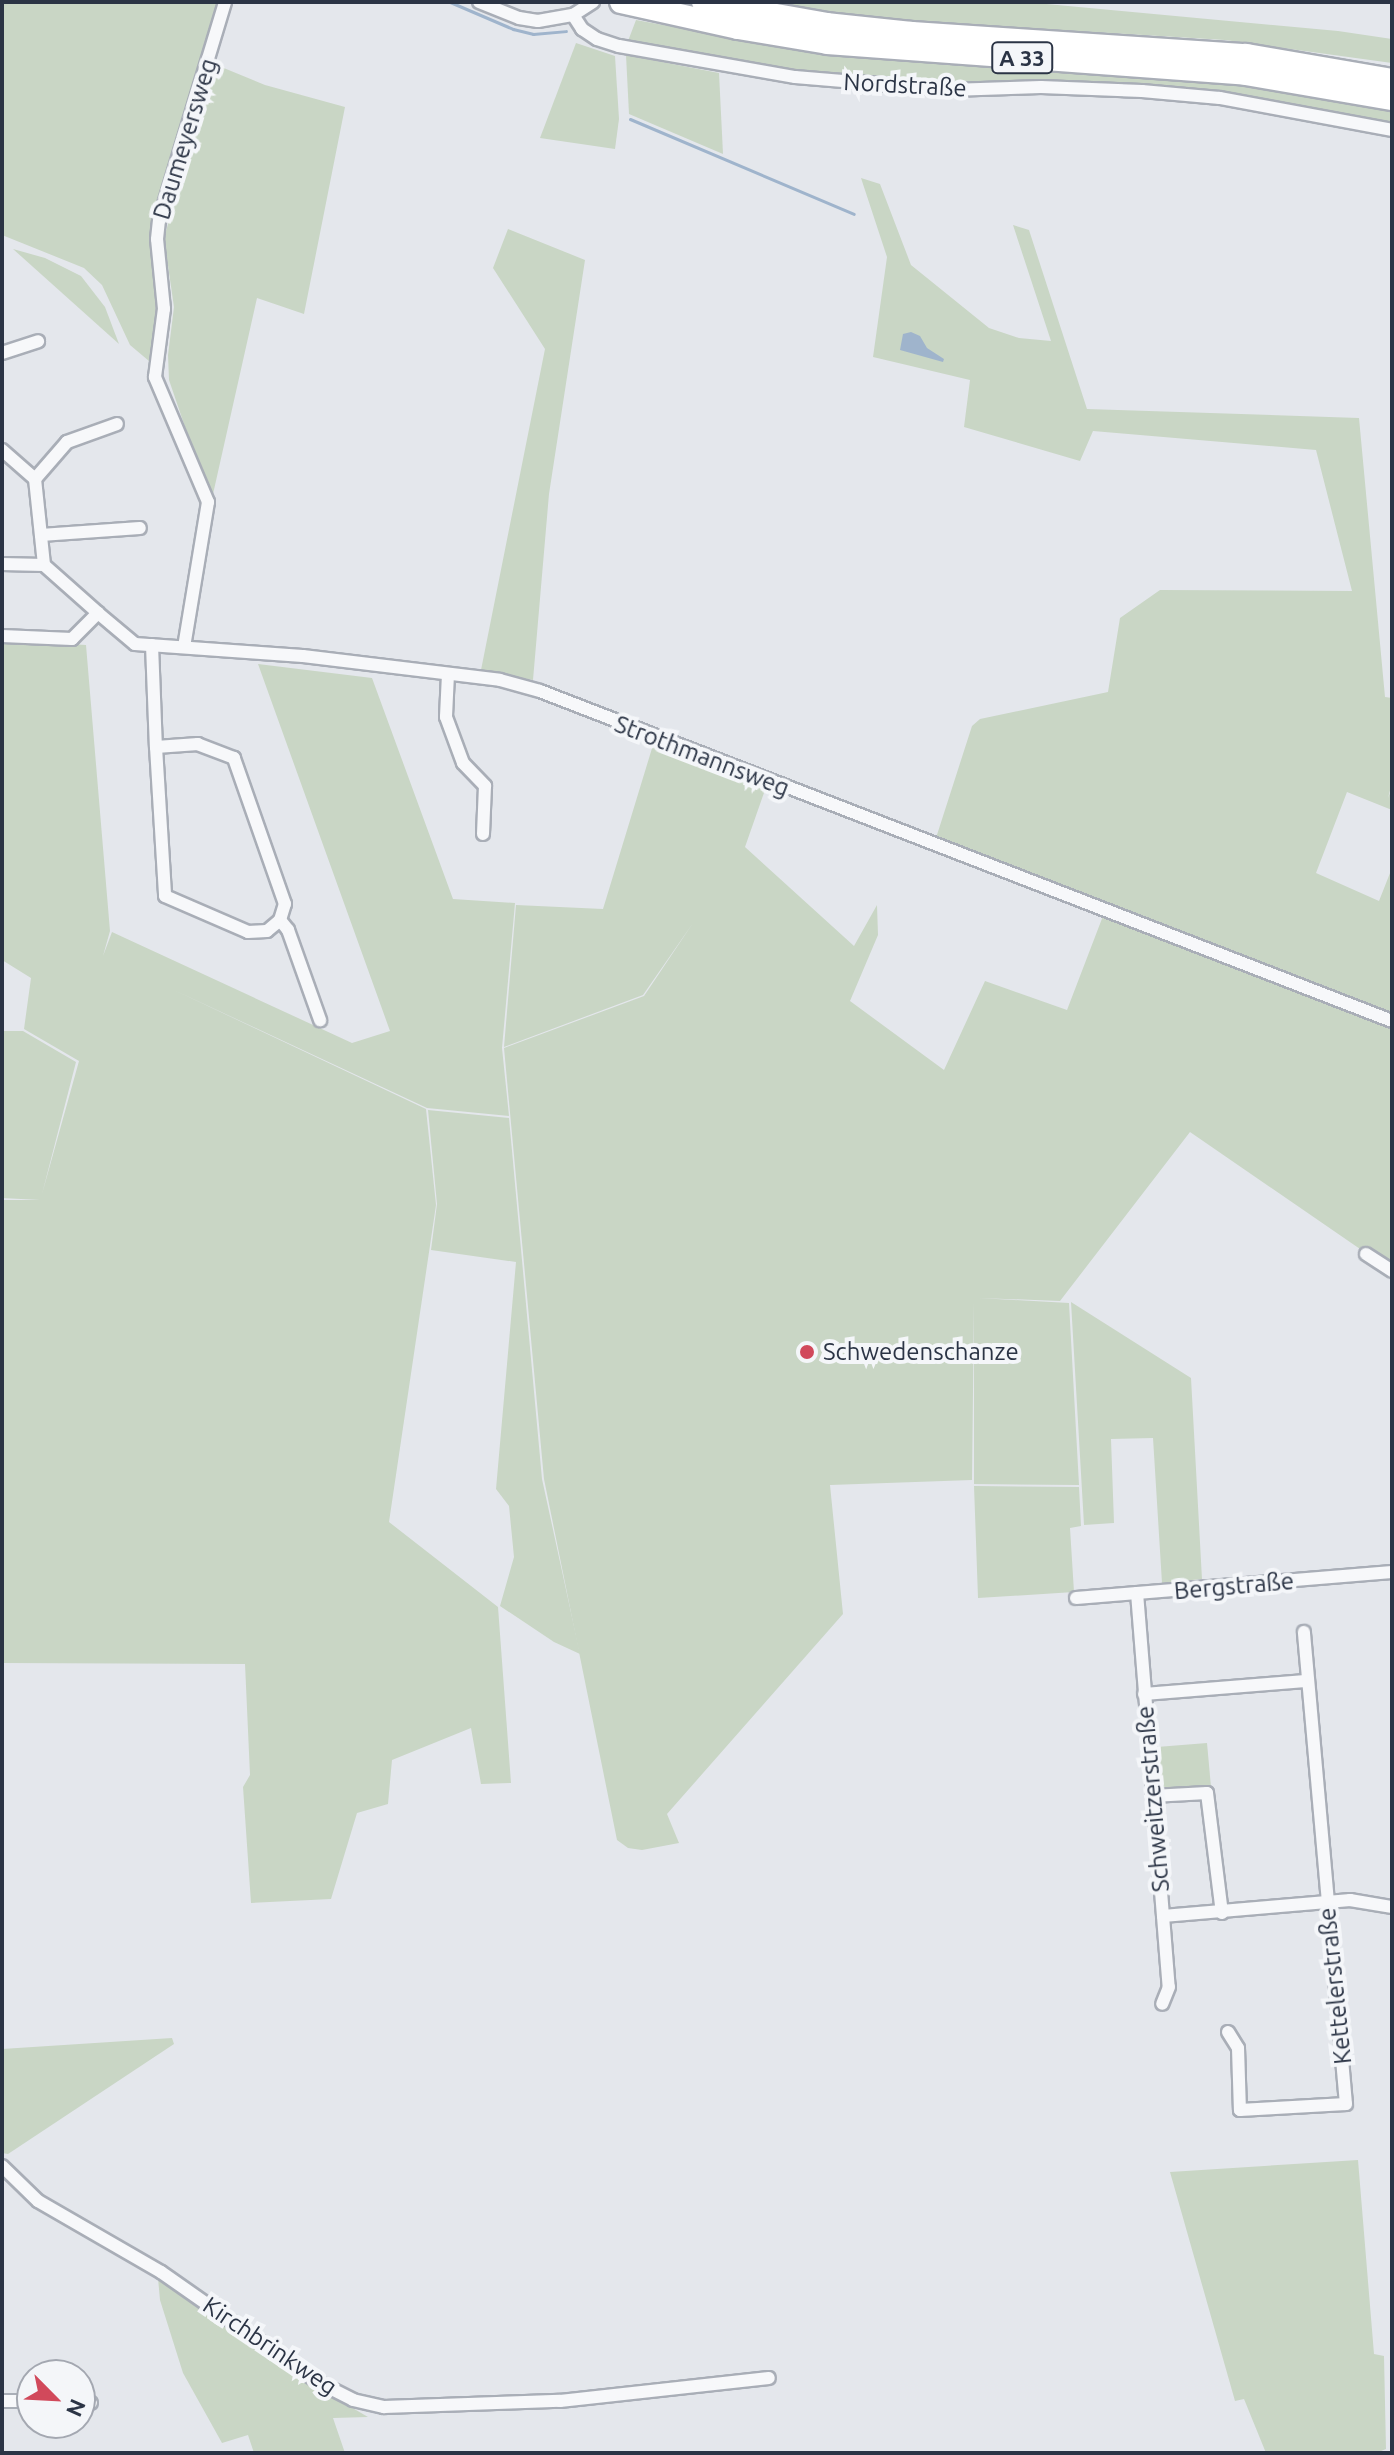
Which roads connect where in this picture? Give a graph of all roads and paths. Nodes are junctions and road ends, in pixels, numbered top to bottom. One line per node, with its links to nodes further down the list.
1 (225, 2): 22 (street, Daumeyersweg)
2 (479, 2): 6 (street)
3 (593, 2): 6 (street)
4 (621, 2): 8 (highway, A 33)
5 (703, 2): 7 (highway, A 33)
6 (573, 15): 9 (street, Nordstraße)
7 (1392, 80)
8 (1392, 99)
9 (1392, 130)
10 (38, 341): 11 (street)
11 (2, 353)
12 (117, 424): 14 (street)
13 (2, 450): 14 (street)
14 (35, 479): 16 (street)
15 (140, 528): 16 (street)
16 (41, 535): 18 (street)
17 (2, 564): 18 (street)
18 (44, 565): 19 (street, Strothmannsweg)
19 (98, 613): 20 (street); 21 (street, Strothmannsweg)
20 (2, 636)
21 (152, 645): 22 (street, Strothmannsweg); 24 (street)
22 (184, 647): 23 (street, Strothmannsweg)
23 (448, 674): 25 (street); 28 (street, Strothmannsweg)
24 (156, 747): 26 (street); 26 (street)
25 (483, 834)
26 (280, 920): 27 (street)
27 (320, 1020)
28 (1392, 1021)
29 (1366, 1254): 30 (street)
30 (1392, 1271)
31 (1392, 1572): 32 (street, Bergstraße)
32 (1137, 1593): 33 (street, Bergstraße); 36 (street, Schweitzerstraße)
33 (1076, 1598)
34 (1304, 1632): 35 (street, Kettelerstraße)
35 (1305, 1681): 36 (street); 38 (street, Kettelerstraße)
36 (1144, 1694): 37 (street, Schweitzerstraße)
37 (1152, 1796): 40 (street); 41 (street, Schweitzerstraße)
38 (1327, 1903): 39 (street); 40 (street); 43 (street, Kettelerstraße)
39 (1392, 1907)
40 (1222, 1913): 41 (street)
41 (1163, 1916): 42 (street, Schweitzerstraße)
42 (1162, 2004)
43 (1228, 2032)
44 (2, 2166): 45 (street, Kirchbrinkweg)
45 (769, 2378)

